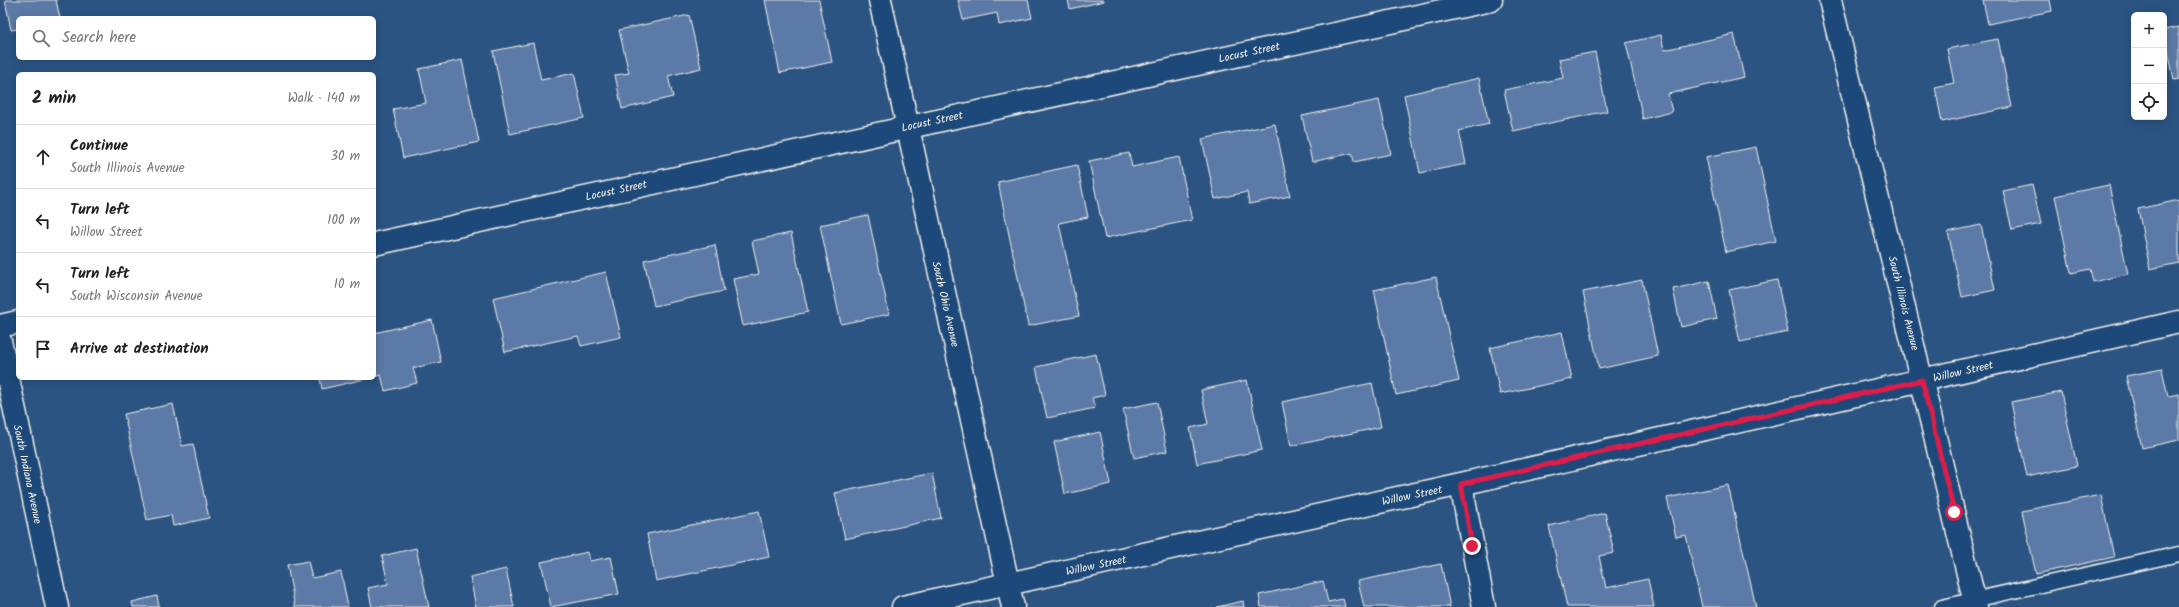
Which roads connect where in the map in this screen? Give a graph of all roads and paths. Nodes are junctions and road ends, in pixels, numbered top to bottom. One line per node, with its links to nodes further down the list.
1 (880, 0): 4 (street, South Ohio Avenue)
2 (1491, 0): 4 (street, Locust Street)
3 (1830, 0): 10 (street, South Illinois Avenue)
4 (906, 126): 5 (street, Locust Street); 13 (street, South Ohio Avenue)
5 (376, 244)
6 (16, 322): 8 (street)
7 (2179, 322): 10 (street, Willow Street)
8 (0, 326)
9 (0, 341): 15 (street, South Indiana Avenue)
10 (1922, 380): 11 (street, Willow Street); 14 (street, South Illinois Avenue)
11 (1461, 484): 13 (street, Willow Street); 18 (street)
12 (2179, 554): 14 (lane)
13 (1008, 584): 16 (street, Willow Street); 17 (street, South Ohio Avenue)
14 (1976, 603): 19 (lane)
15 (57, 607)
16 (903, 607)
17 (1013, 607)
18 (1484, 607)
19 (1942, 607)

